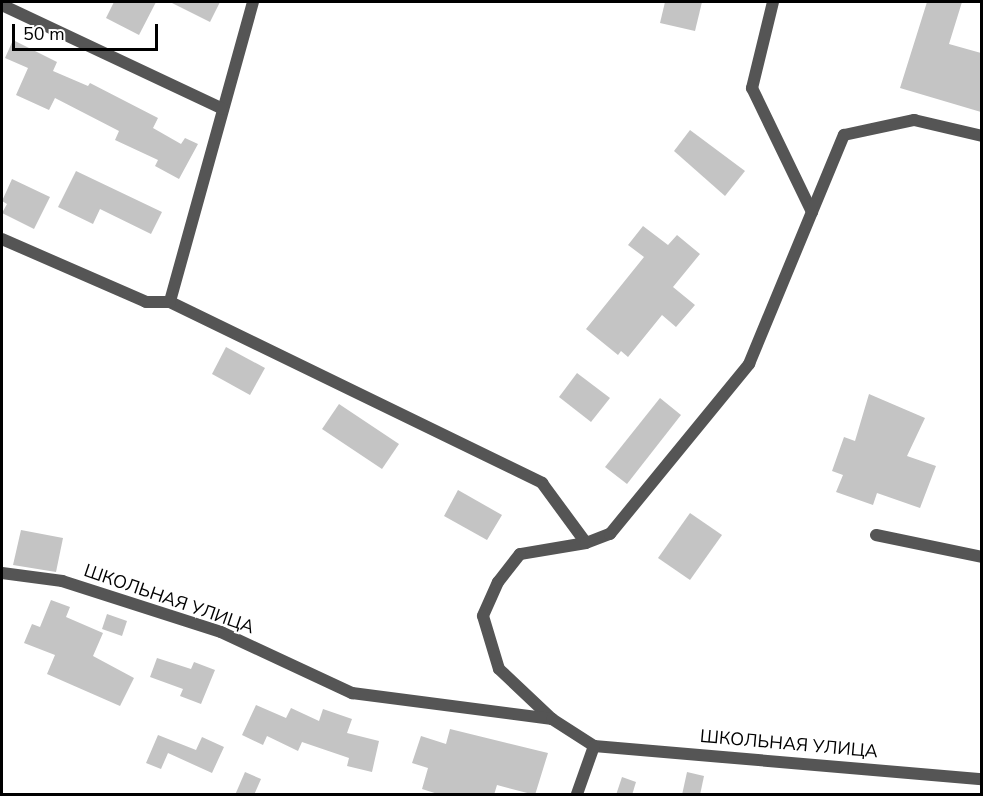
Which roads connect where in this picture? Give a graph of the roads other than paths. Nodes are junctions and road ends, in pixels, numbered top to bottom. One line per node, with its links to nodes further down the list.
1 (253, 2): 4 (street)
2 (773, 2): 6 (street)
3 (2, 5): 4 (street)
4 (223, 109): 8 (street)
5 (981, 136): 6 (street)
6 (812, 212): 10 (street)
7 (2, 239): 8 (street)
8 (170, 302): 10 (street)
9 (876, 535): 11 (street)
10 (586, 543): 13 (street)
11 (981, 557)
12 (2, 573): 13 (street, ШКОЛЬНАЯ УЛИЦА)
13 (552, 719): 14 (street, ШКОЛЬНАЯ УЛИЦА)
14 (594, 746): 15 (street, ШКОЛЬНАЯ УЛИЦА); 16 (street)
15 (981, 779)
16 (577, 795)

